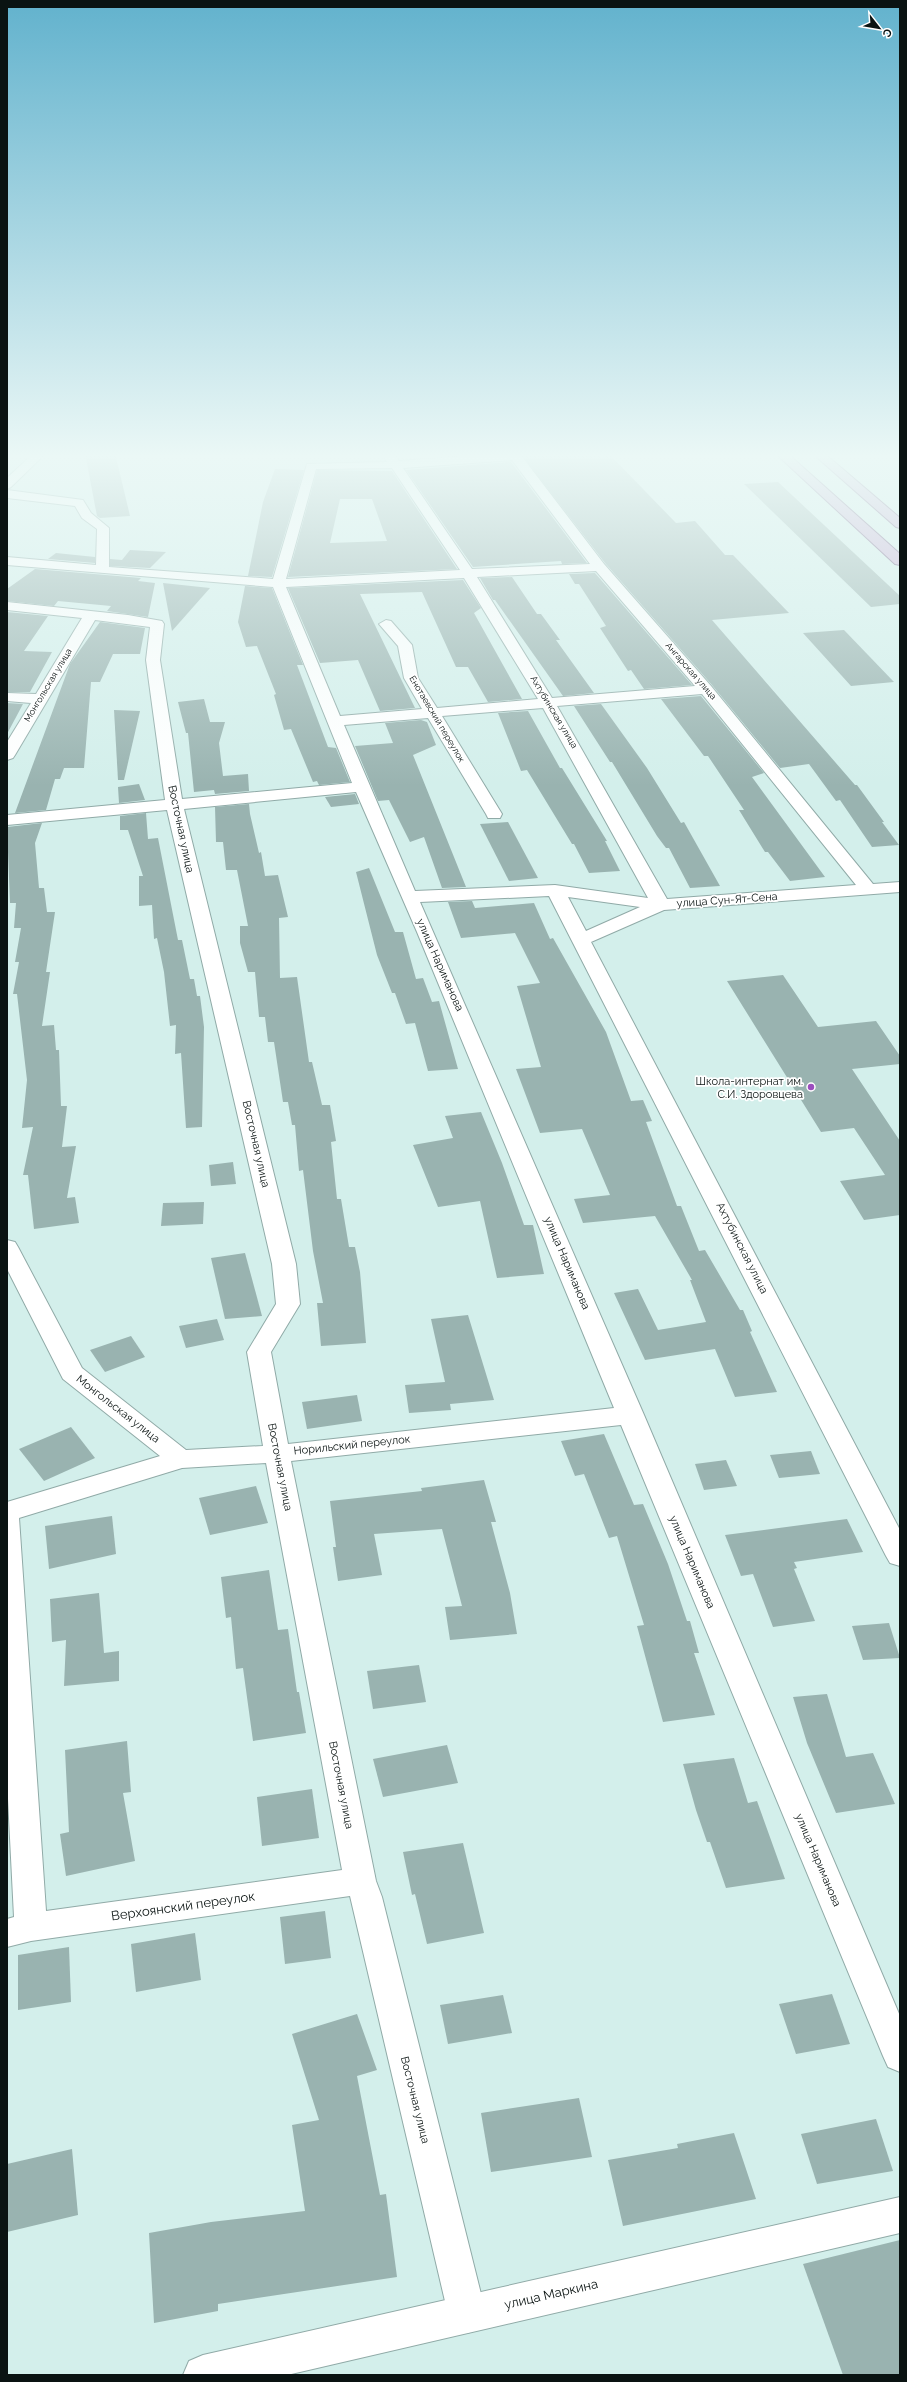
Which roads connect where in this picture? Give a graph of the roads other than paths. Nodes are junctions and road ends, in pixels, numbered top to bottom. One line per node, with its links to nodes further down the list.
1 (40, 564): 7 (street)
2 (102, 564): 7 (street)
3 (283, 564): 9 (street)
4 (462, 564): 8 (street, Ахтубинская улица)
5 (597, 564): 6 (street, Ангарская улица)
6 (599, 567): 8 (street); 13 (street, Ангарская улица)
7 (102, 570): 9 (street)
8 (469, 575): 9 (street); 16 (street, Ахтубинская улица)
9 (278, 583): 18 (street, улица Нариманова)
10 (7, 606): 11 (street)
11 (90, 615): 15 (street, Монгольская улица); 21 (street, Восточная улица)
12 (386, 624): 17 (street, Енотаевский переулок)
13 (706, 689): 16 (street); 26 (street, Ангарская улица)
14 (7, 697): 15 (street)
15 (39, 699): 19 (street, Монгольская улица)
16 (550, 704): 17 (street); 28 (street, Ахтубинская улица)
17 (433, 713): 18 (street); 22 (street, Енотаевский переулок)
18 (336, 721): 20 (street, улица Нариманова)
19 (7, 756)
20 (362, 787): 21 (street); 27 (street, улица Нариманова)
21 (174, 803): 23 (street); 32 (street, Восточная улица)
22 (494, 814)
23 (7, 820)
24 (900, 887): 26 (street, улица Сун-Ят-Сена)
25 (555, 890): 27 (street, улица Сун-Ят-Сена); 28 (street, улица Сун-Ят-Сена); 29 (street, Ахтубинская улица)
26 (869, 890): 28 (street, улица Сун-Ят-Сена)
27 (409, 897): 31 (street, улица Нариманова)
28 (661, 905): 29 (street)
29 (581, 940): 36 (street, Ахтубинская улица)
30 (7, 1247): 33 (street, Монгольская улица)
31 (631, 1415): 32 (street, Норильский переулок); 39 (street, улица Нариманова)
32 (276, 1454): 33 (street, Норильский переулок); 37 (street, Восточная улица)
33 (181, 1459): 34 (street, Норильский переулок)
34 (7, 1512)
35 (7, 1520): 38 (street)
36 (900, 1556)
37 (360, 1881): 38 (street, Верхоянский переулок); 41 (street, Восточная улица)
38 (19, 1930)
39 (900, 2056)
40 (900, 2215): 41 (street, улица Маркина)
41 (467, 2314): 42 (street, улица Маркина)
42 (202, 2375)

